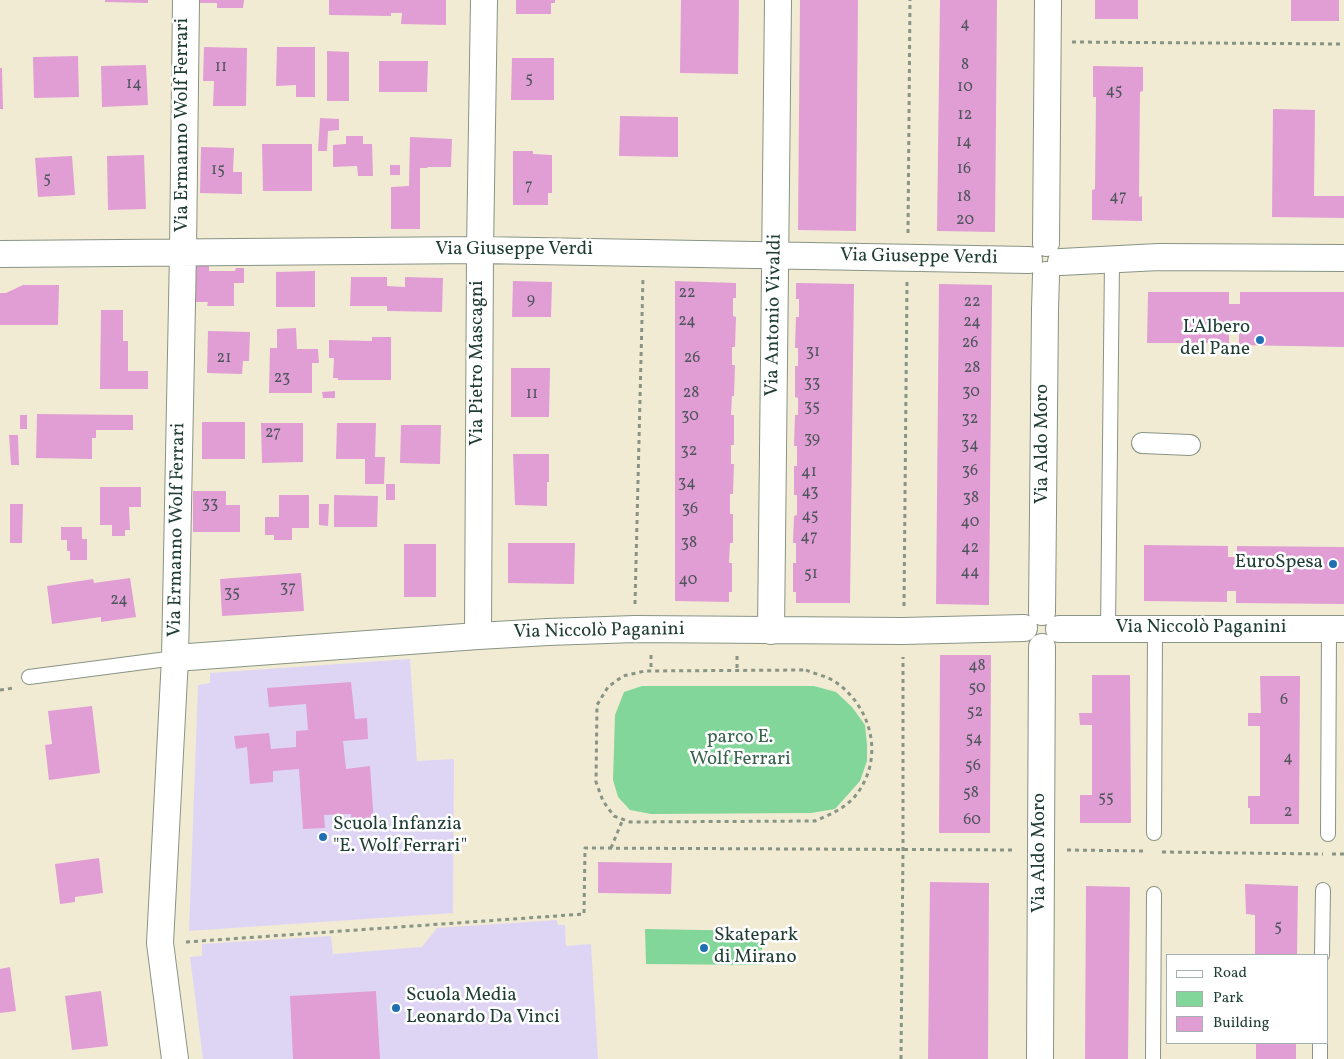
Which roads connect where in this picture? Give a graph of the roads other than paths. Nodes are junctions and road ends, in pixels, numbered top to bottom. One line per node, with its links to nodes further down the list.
1 (186, 0): 6 (street, Via Ermanno Wolf Ferrari)
2 (484, 0): 5 (street, Via Pietro Mascagni)
3 (778, 0): 8 (street, Via Antonio Vivaldi)
4 (1048, 0): 10 (street, Via Aldo Moro)
5 (480, 250): 6 (street, Via Giuseppe Verdi); 8 (street, Via Giuseppe Verdi); 19 (street, Via Pietro Mascagni)
6 (183, 252): 7 (street, Via Giuseppe Verdi); 20 (street, Via Ermanno Wolf Ferrari)
7 (0, 254)
8 (775, 254): 10 (street, Via Giuseppe Verdi); 18 (street, Via Antonio Vivaldi)
9 (1344, 258): 11 (street, Via Giuseppe Verdi)
10 (1045, 260): 11 (street, Via Giuseppe Verdi); 14 (street, Via Aldo Moro)
11 (1112, 260): 15 (lane)
12 (1142, 443): 13 (street)
13 (1190, 445)
14 (1042, 629): 15 (street, Via Niccolò Paganini); 18 (street, Via Niccolò Paganini); 29 (street, Via Aldo Moro)
15 (1108, 629): 16 (street, Via Niccolò Paganini)
16 (1155, 629): 17 (street, Via Niccolò Paganini); 22 (lane)
17 (1336, 629): 23 (lane)
18 (771, 631): 19 (street, Via Niccolò Paganini)
19 (478, 636): 20 (street, Via Niccolò Paganini)
20 (175, 658): 21 (lane); 28 (street, Via Ermanno Wolf Ferrari)
21 (25, 682)
22 (1154, 833)
23 (1328, 834)
24 (1323, 890): 26 (lane)
25 (1154, 894): 30 (lane)
26 (1322, 954)
27 (1320, 1044): 31 (lane)
28 (175, 1059)
29 (1040, 1059)
30 (1153, 1059)
31 (1320, 1059)

